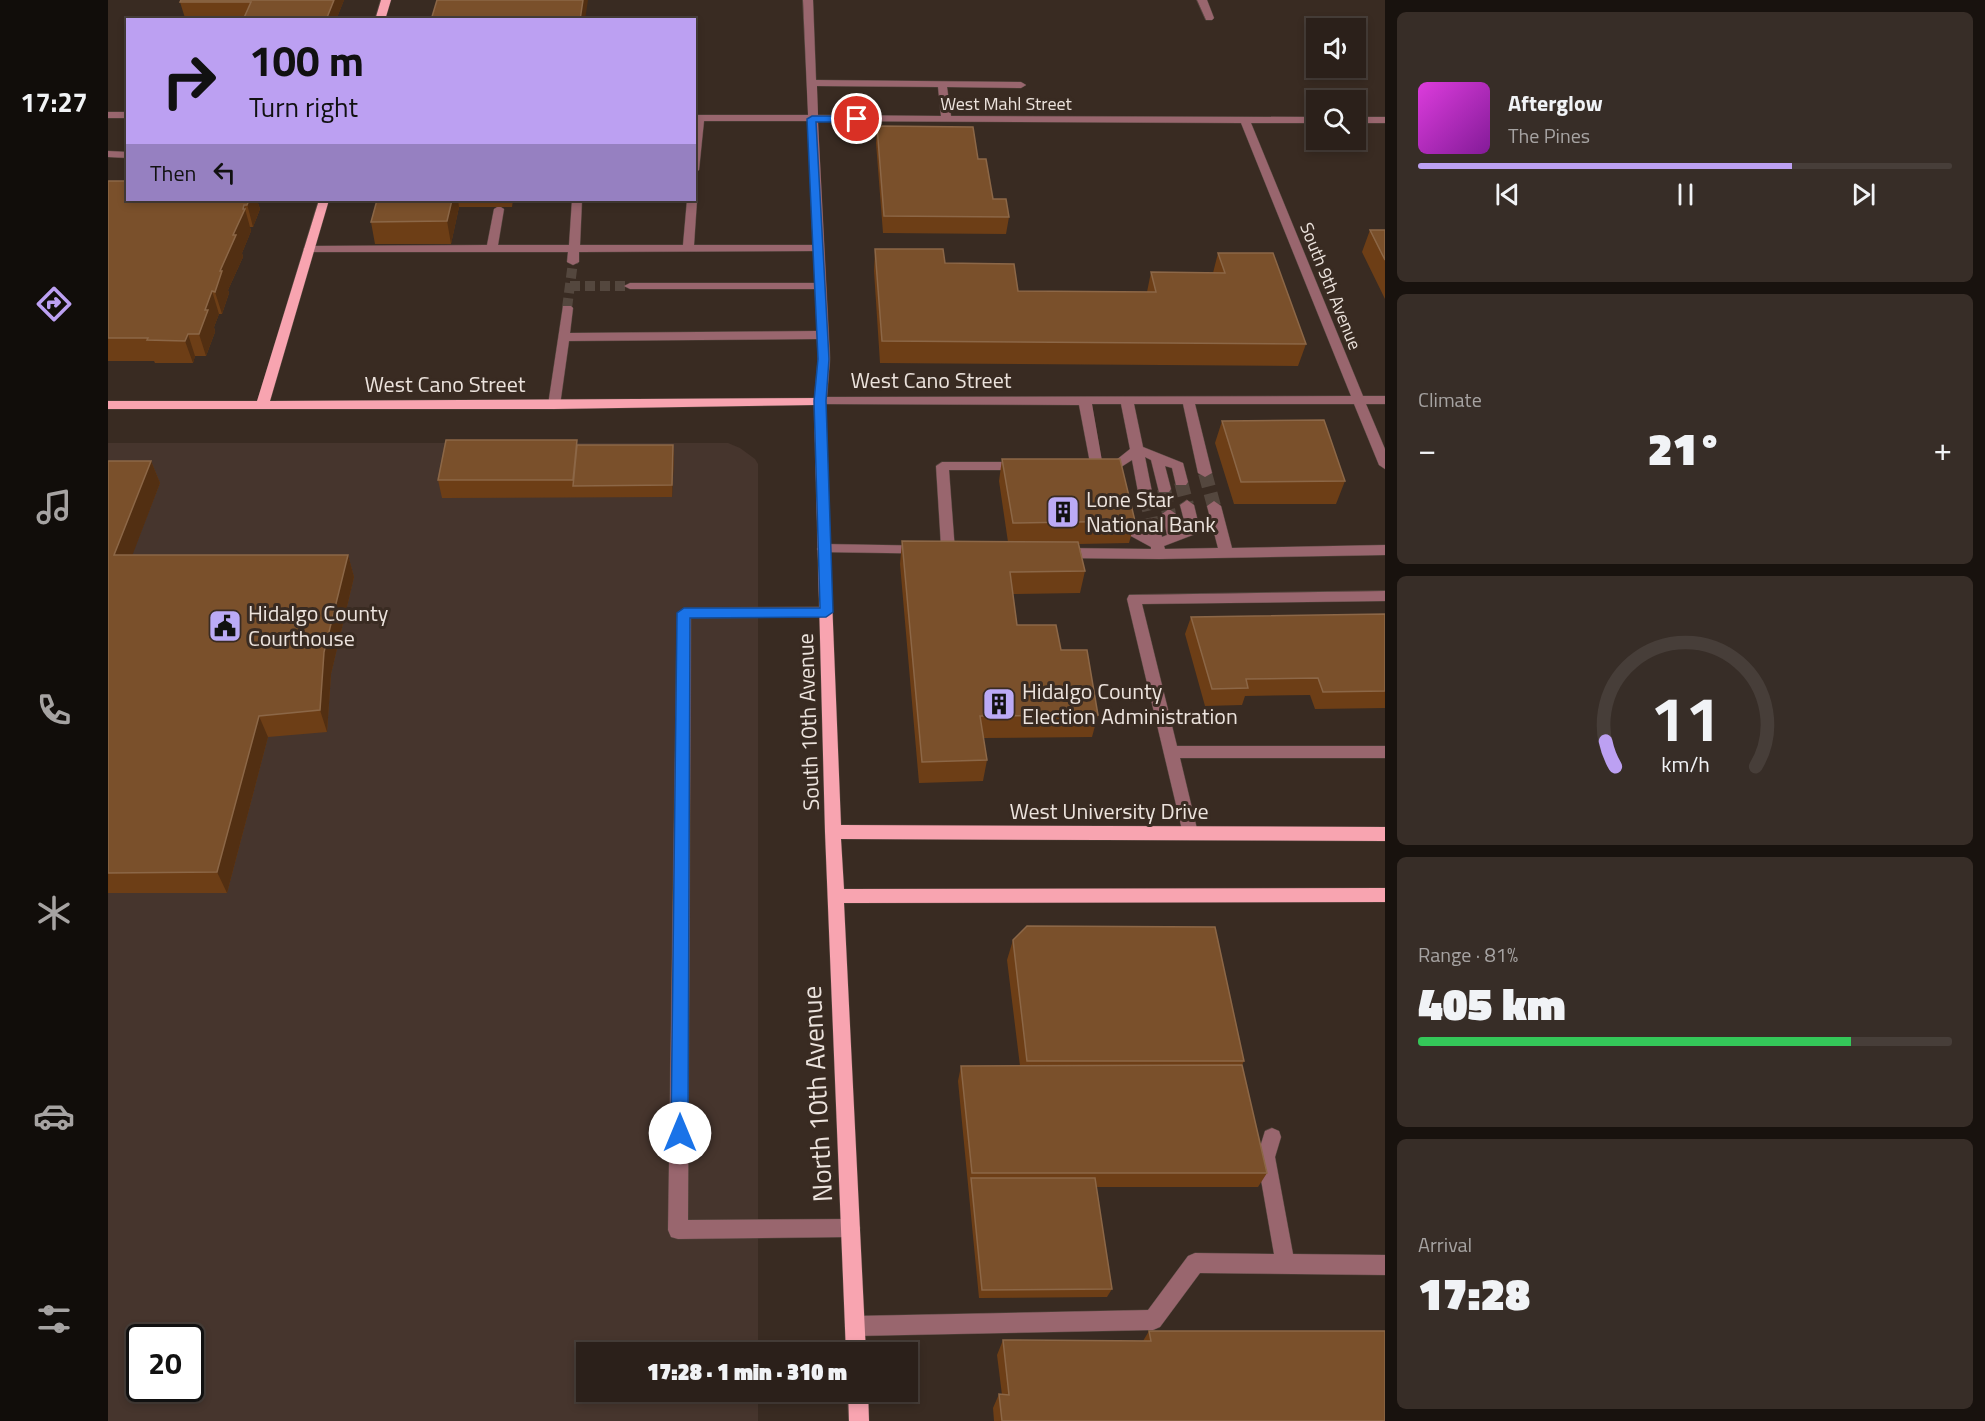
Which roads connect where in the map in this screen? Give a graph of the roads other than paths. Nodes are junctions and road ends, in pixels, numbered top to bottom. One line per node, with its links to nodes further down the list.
1 (386, 0): 4 (main road)
2 (808, 0): 6 (street, South 10th Avenue)
3 (1202, 0): 5 (street)
4 (381, 18)
5 (1209, 18)
6 (810, 83): 7 (street); 12 (street, South 10th Avenue)
7 (942, 84): 8 (street); 13 (street)
8 (1021, 85)
9 (108, 115): 10 (street)
10 (126, 115)
11 (697, 118): 12 (street, West Mahl Street); 18 (street)
12 (812, 119): 13 (street, West Mahl Street); 28 (street, South 10th Avenue)
13 (947, 120): 17 (street, West Mahl Street)
14 (1306, 120): 17 (street, West Mahl Street)
15 (1366, 120): 16 (street)
16 (1385, 120)
17 (1245, 121): 36 (street, South 9th Avenue)
18 (696, 135)
19 (108, 154): 20 (street)
20 (126, 154)
21 (324, 201): 29 (main road)
22 (577, 201): 26 (street)
23 (692, 201): 27 (street)
24 (499, 208): 25 (street)
25 (492, 248): 26 (street); 29 (street)
26 (573, 248): 27 (street); 30 (street)
27 (688, 248): 28 (street)
28 (818, 248): 32 (street, South 10th Avenue)
29 (309, 249): 44 (main road)
30 (573, 262)
31 (630, 286): 32 (street)
32 (820, 286): 34 (street, South 10th Avenue)
33 (567, 308): 35 (street)
34 (823, 335): 35 (street); 38 (street, South 10th Avenue)
35 (564, 337): 43 (street)
36 (1358, 400): 37 (street, West Cano Street); 41 (street, West Cano Street); 48 (street, South 9th Avenue)
37 (1385, 400)
38 (820, 401): 39 (street, West Cano Street); 43 (main road, West Cano Street); 59 (main road, South 10th Avenue)
39 (1085, 401): 40 (street, West Cano Street); 45 (street)
40 (1127, 401): 41 (street, West Cano Street); 45 (street)
41 (1188, 401): 49 (street)
42 (108, 405): 44 (main road, West Cano Street)
43 (554, 405): 44 (main road, West Cano Street)
44 (262, 406)
45 (1137, 450): 46 (street); 52 (street)
46 (1157, 457): 49 (street); 51 (street)
47 (1036, 465): 59 (street)
48 (1385, 465)
49 (1178, 466): 50 (street)
50 (1182, 482)
51 (1164, 489)
52 (1146, 496)
53 (1187, 505): 58 (street)
54 (1214, 506): 63 (street)
55 (1169, 514): 58 (street)
56 (1152, 523): 60 (street)
57 (1134, 532): 60 (street)
58 (1174, 537): 60 (street)
59 (825, 549): 65 (main road, South 10th Avenue)
60 (1158, 549): 62 (street); 63 (street)
61 (1385, 550): 63 (street)
62 (1042, 553)
63 (1226, 553)
64 (1385, 596): 66 (street)
65 (826, 612): 68 (main road, South 10th Avenue); 74 (street)
66 (1171, 752): 67 (street); 69 (street)
67 (1385, 752)
68 (833, 832): 69 (main road, West University Drive); 72 (main road, North 10th Avenue)
69 (1190, 833): 70 (main road, West University Drive)
70 (1385, 834)
71 (1385, 895): 72 (main road)
72 (836, 896): 74 (main road, North 10th Avenue)
73 (1272, 1137): 75 (street)
74 (850, 1228): 77 (main road, North 10th Avenue)
75 (1286, 1262): 76 (street); 77 (street)
76 (1385, 1265)
77 (855, 1326): 78 (main road, North 10th Avenue)
78 (856, 1342)
79 (858, 1402): 80 (main road)
80 (859, 1421)

